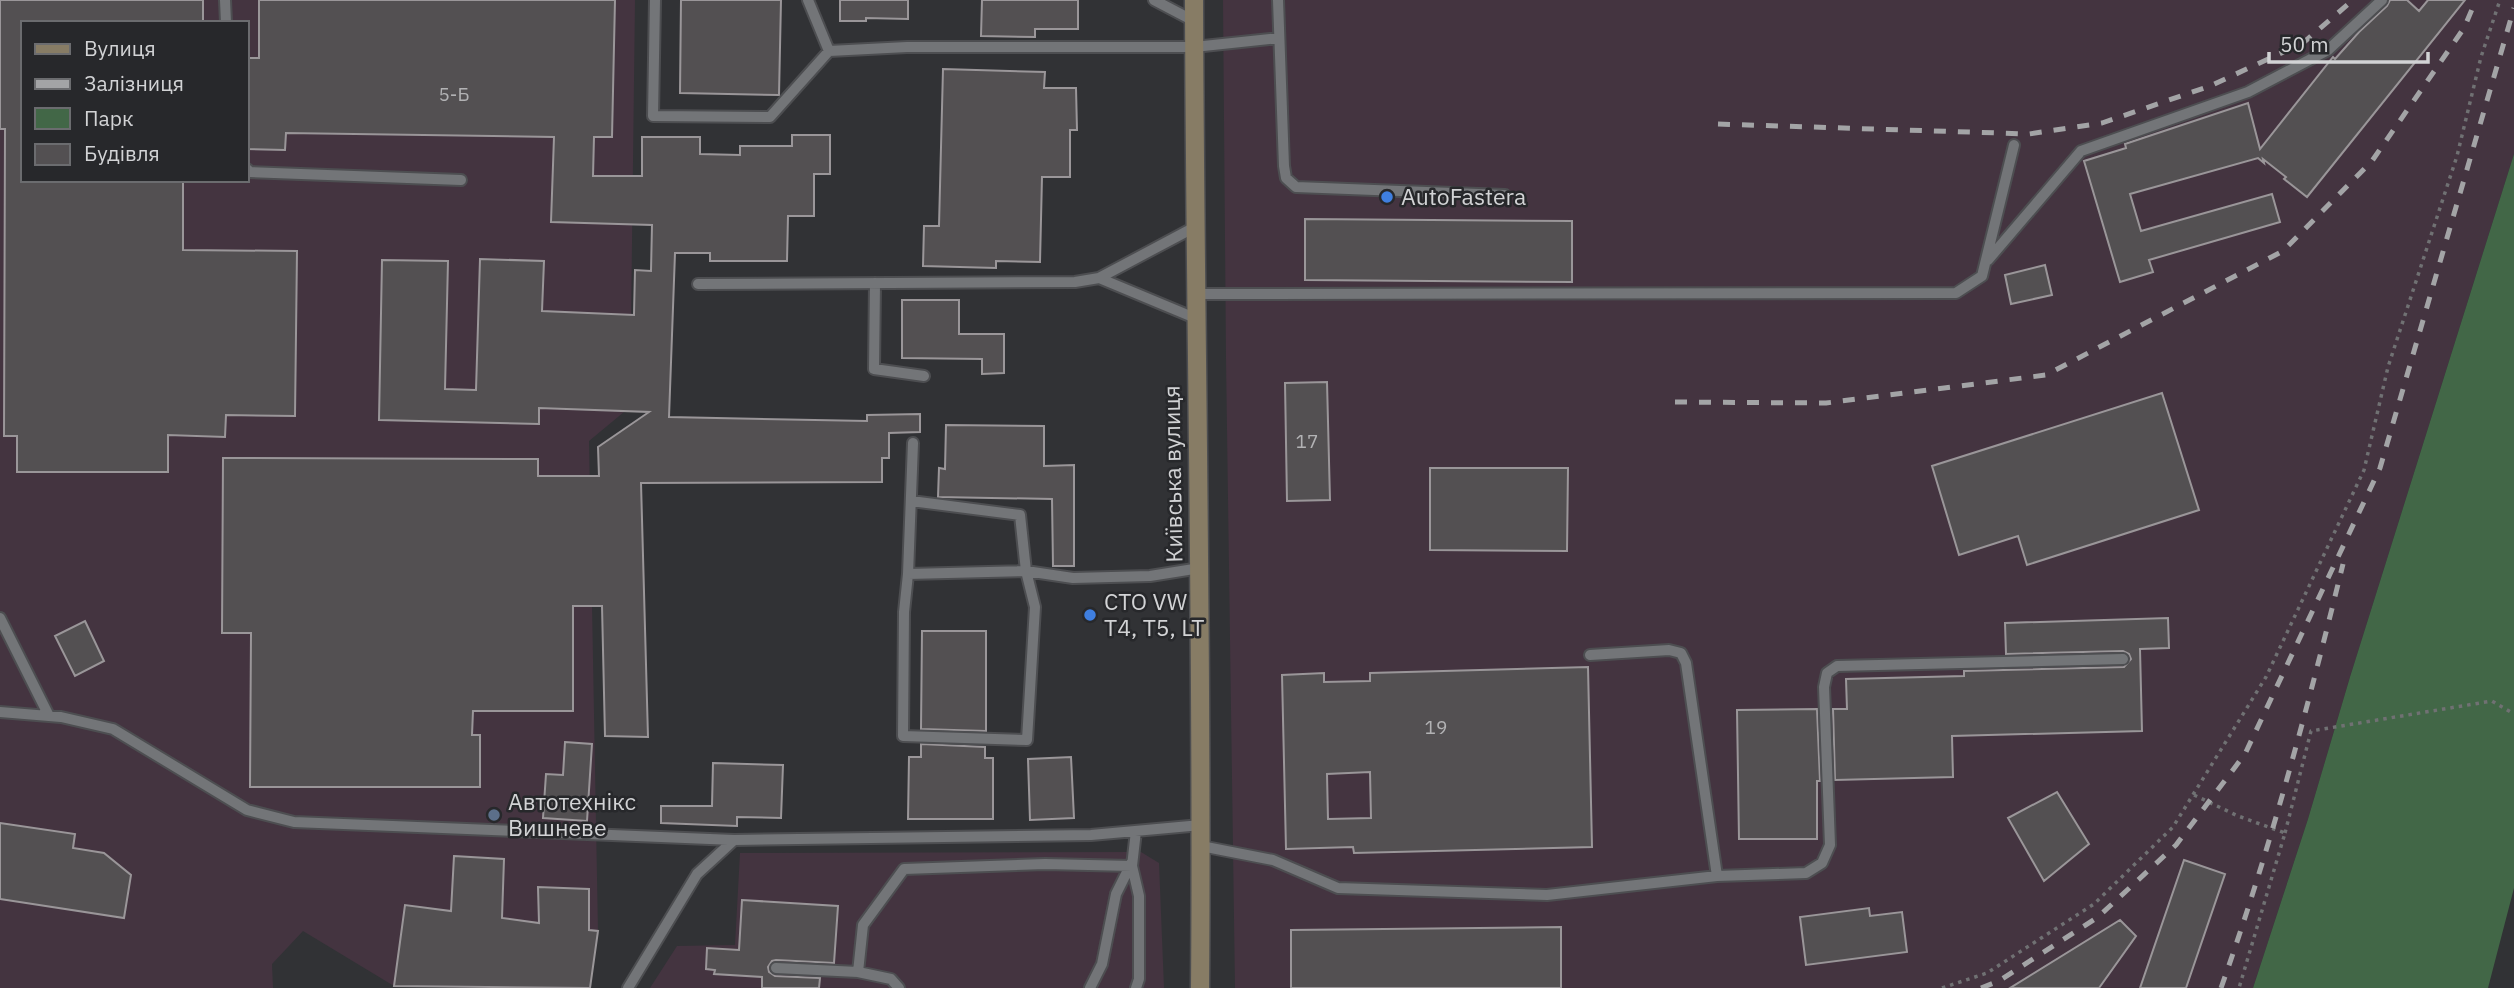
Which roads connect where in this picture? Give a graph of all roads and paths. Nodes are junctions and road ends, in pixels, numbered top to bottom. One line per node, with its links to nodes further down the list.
1 (225, 0): 9 (lane)
2 (655, 0): 13 (lane)
3 (808, 0): 13 (lane)
4 (1154, 0): 10 (lane)
5 (1194, 0): 10 (main road, Київська вулиця)
6 (1278, 0): 11 (lane)
7 (2382, 0): 19 (lane)
8 (2500, 0): 37 (path)
9 (226, 21)
10 (1194, 21): 12 (main road, Київська вулиця)
11 (1279, 38): 12 (lane); 17 (lane)
12 (1194, 47): 13 (lane); 18 (main road, Київська вулиця)
13 (829, 51)
14 (2014, 145): 19 (lane)
15 (248, 170): 16 (lane)
16 (461, 180)
17 (1505, 195)
18 (1195, 228): 20 (lane); 23 (main road, Київська вулиця)
19 (1986, 262): 23 (lane)
20 (1099, 278): 21 (lane); 24 (lane)
21 (875, 283): 22 (lane); 25 (lane)
22 (698, 284)
23 (1195, 294): 24 (main road, Київська вулиця)
24 (1195, 318): 28 (main road, Київська вулиця)
25 (924, 376)
26 (913, 443): 27 (lane)
27 (911, 500): 29 (lane); 30 (lane)
28 (1200, 568): 29 (lane); 38 (main road, Київська вулиця)
29 (1026, 571): 30 (lane); 30 (lane)
30 (908, 573)
31 (0, 618): 36 (lane)
32 (1590, 655): 44 (lane)
33 (2123, 659): 44 (lane)
34 (0, 712): 36 (lane)
35 (2514, 714): 40 (path)
36 (49, 716): 41 (lane)
37 (2193, 794): 40 (path); 52 (path)
38 (1201, 825): 39 (lane); 42 (main road, Київська вулиця)
39 (1136, 831): 41 (lane); 43 (lane)
40 (2285, 833): 53 (path)
41 (734, 840): 47 (lane)
42 (1201, 846): 44 (lane); 51 (main road, Київська вулиця)
43 (1132, 866): 46 (lane); 49 (lane); 50 (lane)
44 (1717, 876)
45 (776, 968): 46 (lane)
46 (858, 972): 48 (lane)
47 (628, 988)
48 (898, 988)
49 (1090, 988)
50 (1136, 988)
51 (1200, 988)
52 (1942, 988)
53 (2239, 988)

